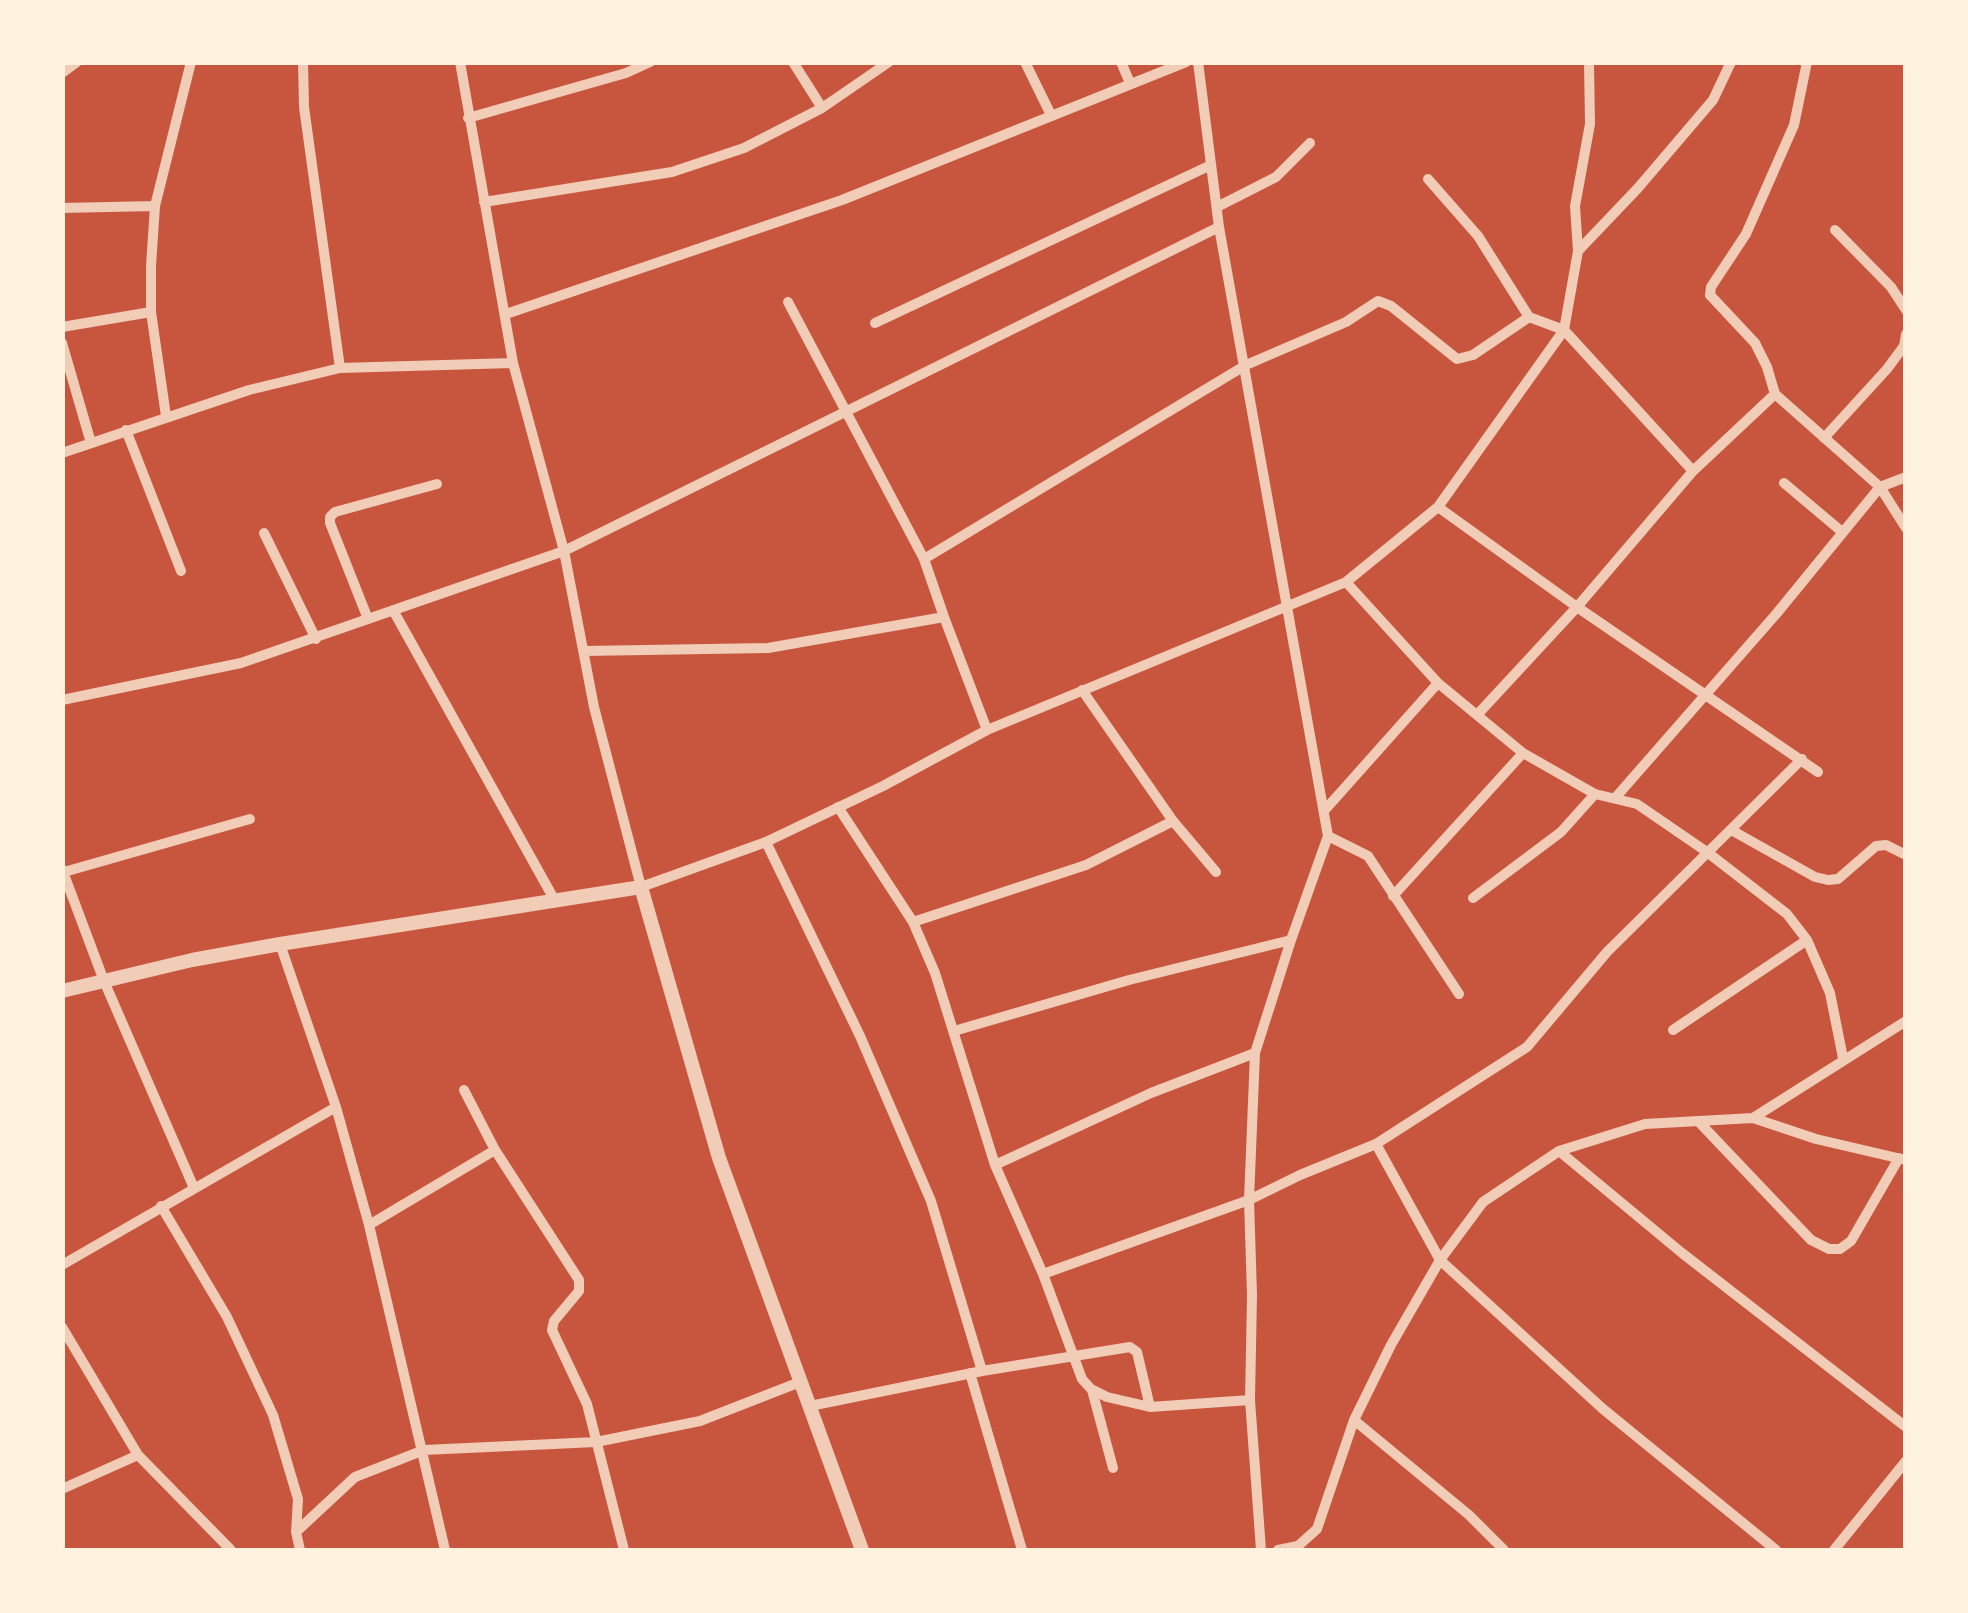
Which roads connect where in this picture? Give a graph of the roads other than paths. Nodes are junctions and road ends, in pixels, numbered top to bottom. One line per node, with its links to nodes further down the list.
1 (77, 62): 15 (street)
2 (191, 62): 24 (street)
3 (303, 62): 42 (street)
4 (460, 62): 19 (street)
5 (650, 62): 19 (street)
6 (793, 62): 17 (street)
7 (889, 62): 17 (street)
8 (1025, 62): 18 (street)
9 (1122, 62): 16 (street)
10 (1186, 62): 16 (street)
11 (1198, 62): 21 (street)
12 (1589, 62): 29 (street)
13 (1731, 62): 29 (street)
14 (1807, 62): 43 (street)
15 (62, 74)
16 (1130, 83): 18 (street)
17 (822, 108): 23 (street)
18 (1051, 115): 33 (street)
19 (468, 118): 23 (street)
20 (1310, 143): 25 (street)
21 (1211, 165): 25 (street); 35 (street)
22 (1428, 179): 34 (street)
23 (484, 202): 33 (street)
24 (155, 206): 26 (street); 32 (street)
25 (1217, 207): 27 (street)
26 (62, 208)
27 (1220, 227): 41 (street); 44 (street)
28 (1834, 230): 31 (street)
29 (1578, 251): 37 (street)
30 (788, 302): 44 (street)
31 (1906, 310)
32 (151, 312): 36 (street); 45 (street)
33 (506, 314): 40 (street)
34 (1530, 317): 37 (street); 41 (street)
35 (875, 322)
36 (62, 327)
37 (1564, 330): 50 (street); 55 (street)
38 (1906, 334): 47 (street)
39 (62, 343): 48 (street)
40 (513, 362): 42 (street); 59 (street)
41 (1246, 365): 60 (street); 63 (street)
42 (340, 368): 45 (street)
43 (1774, 394): 47 (street); 50 (street)
44 (846, 414): 59 (street); 60 (street)
45 (166, 416): 46 (street)
46 (126, 430): 48 (street); 61 (street)
47 (1824, 438): 54 (street)
48 (91, 443): 49 (street)
49 (62, 453)
50 (1693, 471): 64 (street)
51 (1906, 477): 54 (street)
52 (1784, 483): 57 (street)
53 (437, 484): 67 (street)
54 (1880, 487): 56 (street); 57 (street)
55 (1438, 507): 62 (street); 64 (street)
56 (1906, 528)
57 (1841, 532): 72 (street)
58 (264, 533): 68 (street)
59 (564, 552): 65 (street); 69 (street)
60 (924, 559): 66 (street)
61 (181, 571)
62 (1346, 582): 63 (street); 70 (street)
63 (1288, 606): 71 (street); 82 (street)
64 (1577, 607): 72 (street); 74 (street)
65 (393, 610): 67 (street); 95 (street)
66 (944, 617): 69 (street); 75 (street)
67 (368, 619): 68 (street)
68 (316, 638): 73 (street)
69 (584, 652): 92 (street)
70 (1438, 683): 74 (street); 82 (street)
71 (1082, 690): 75 (street); 84 (street)
72 (1708, 693): 77 (street); 80 (street)
73 (62, 700)
74 (1477, 715): 76 (street)
75 (987, 730): 81 (street)
76 (1523, 754): 79 (street); 93 (street)
77 (1802, 759): 78 (street); 85 (street)
78 (1818, 772)
79 (1595, 794): 80 (street); 94 (street)
80 (1616, 797): 88 (street)
81 (838, 807): 87 (street); 96 (street)
82 (1324, 811): 86 (street)
83 (250, 819): 90 (street)
84 (1172, 821): 91 (street); 96 (street)
85 (1732, 831): 88 (street); 89 (street)
86 (1328, 836): 93 (street); 97 (street)
87 (766, 842): 92 (street); 126 (street)
88 (1708, 852): 98 (street); 112 (street)
89 (1906, 854)
90 (63, 870): 100 (street)
91 (1216, 872)
92 (641, 888): 95 (street); 127 (street)
93 (1394, 896): 102 (street)
94 (1473, 898)
95 (554, 899): 99 (street)
96 (913, 922): 105 (street)
97 (1290, 940): 105 (street); 106 (street)
98 (1807, 940): 104 (street); 107 (street)
99 (280, 944): 100 (street); 109 (street)
100 (104, 980): 101 (street); 117 (street)
101 (62, 991)
102 (1459, 994)
103 (1906, 1020): 107 (street)
104 (1673, 1030)
105 (954, 1031): 116 (street)
106 (1255, 1053): 116 (street); 118 (street)
107 (1843, 1058): 110 (street)
108 (464, 1090): 113 (street)
109 (336, 1107): 117 (street); 120 (street)
110 (1752, 1118): 111 (street); 115 (street)
111 (1698, 1121): 114 (street); 115 (street)
112 (1376, 1144): 118 (street); 121 (street)
113 (496, 1150): 120 (street); 134 (street)
114 (1559, 1150): 121 (street); 133 (street)
115 (1902, 1159)
116 (995, 1165): 123 (street)
117 (194, 1188): 119 (street)
118 (1250, 1200): 123 (street); 129 (street)
119 (161, 1206): 122 (street); 140 (street)
120 (369, 1225): 135 (street)
121 (1440, 1260): 132 (street); 150 (street)
122 (62, 1266)
123 (1043, 1274): 125 (street)
124 (62, 1328): 136 (street)
125 (1074, 1355): 126 (street); 128 (street); 131 (street)
126 (976, 1372): 130 (street); 146 (street)
127 (800, 1382): 130 (street); 134 (street)
128 (1092, 1390): 131 (street); 138 (street)
129 (1250, 1400): 131 (street); 147 (street)
130 (810, 1406): 145 (street)
131 (1150, 1408)
132 (1354, 1420): 148 (street); 149 (street)
133 (1906, 1427)
134 (596, 1442): 135 (street); 144 (street)
135 (424, 1450): 140 (street); 143 (street)
136 (138, 1455): 139 (street); 141 (street)
137 (1906, 1461): 151 (street)
138 (1113, 1468)
139 (62, 1489)
140 (296, 1532): 142 (street)
141 (231, 1550)
142 (300, 1550)
143 (445, 1550)
144 (624, 1550)
145 (862, 1550)
146 (1022, 1550)
147 (1261, 1550)
148 (1278, 1550)
149 (1504, 1550)
150 (1776, 1550)
151 (1834, 1550)

